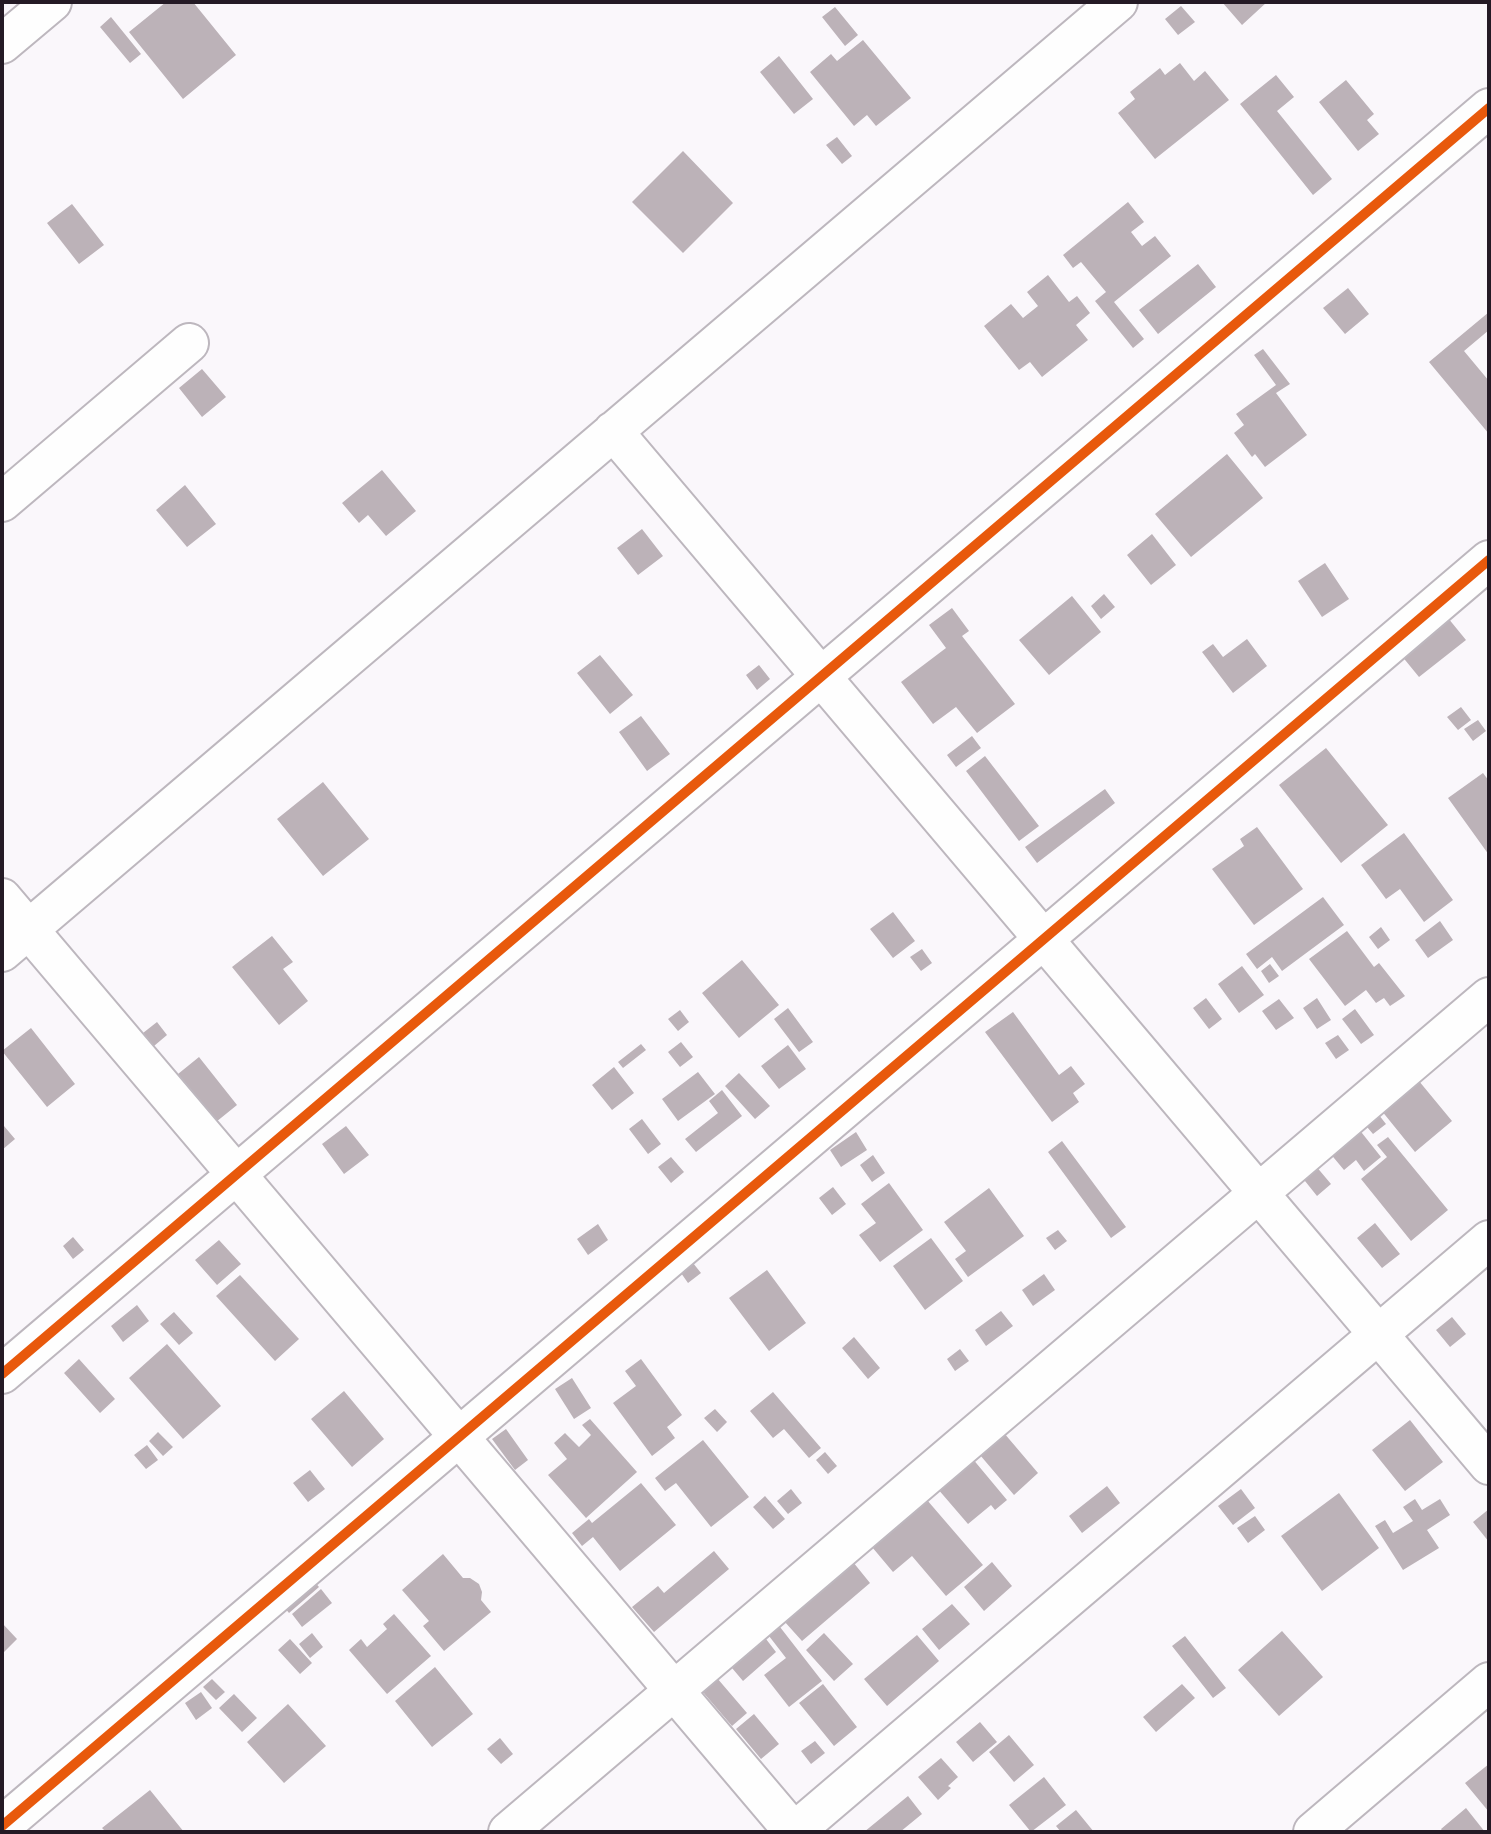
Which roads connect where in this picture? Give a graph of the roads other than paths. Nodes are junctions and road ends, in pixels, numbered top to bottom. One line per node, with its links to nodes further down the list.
1 (52, 2): 3 (street)
2 (1118, 2): 6 (street)
3 (2, 44)
4 (1489, 108): 9 (street)
5 (189, 343): 7 (street)
6 (613, 431): 9 (street); 12 (street)
7 (2, 502)
8 (1489, 560): 11 (street)
9 (821, 676): 11 (street); 14 (street)
10 (2, 898): 12 (street)
11 (1044, 939): 15 (street); 19 (street)
12 (15, 940): 14 (street)
13 (1489, 997): 15 (street)
14 (237, 1174): 18 (street); 19 (street)
15 (1259, 1192): 17 (street); 22 (street)
16 (1489, 1240): 17 (street)
17 (1378, 1334): 20 (street); 25 (street)
18 (2, 1374)
19 (459, 1437): 22 (street); 23 (street)
20 (1489, 1465)
21 (1489, 1682): 26 (street)
22 (674, 1691): 24 (street); 25 (street)
23 (2, 1826)
24 (508, 1832)
25 (794, 1832)
26 (1313, 1832)

